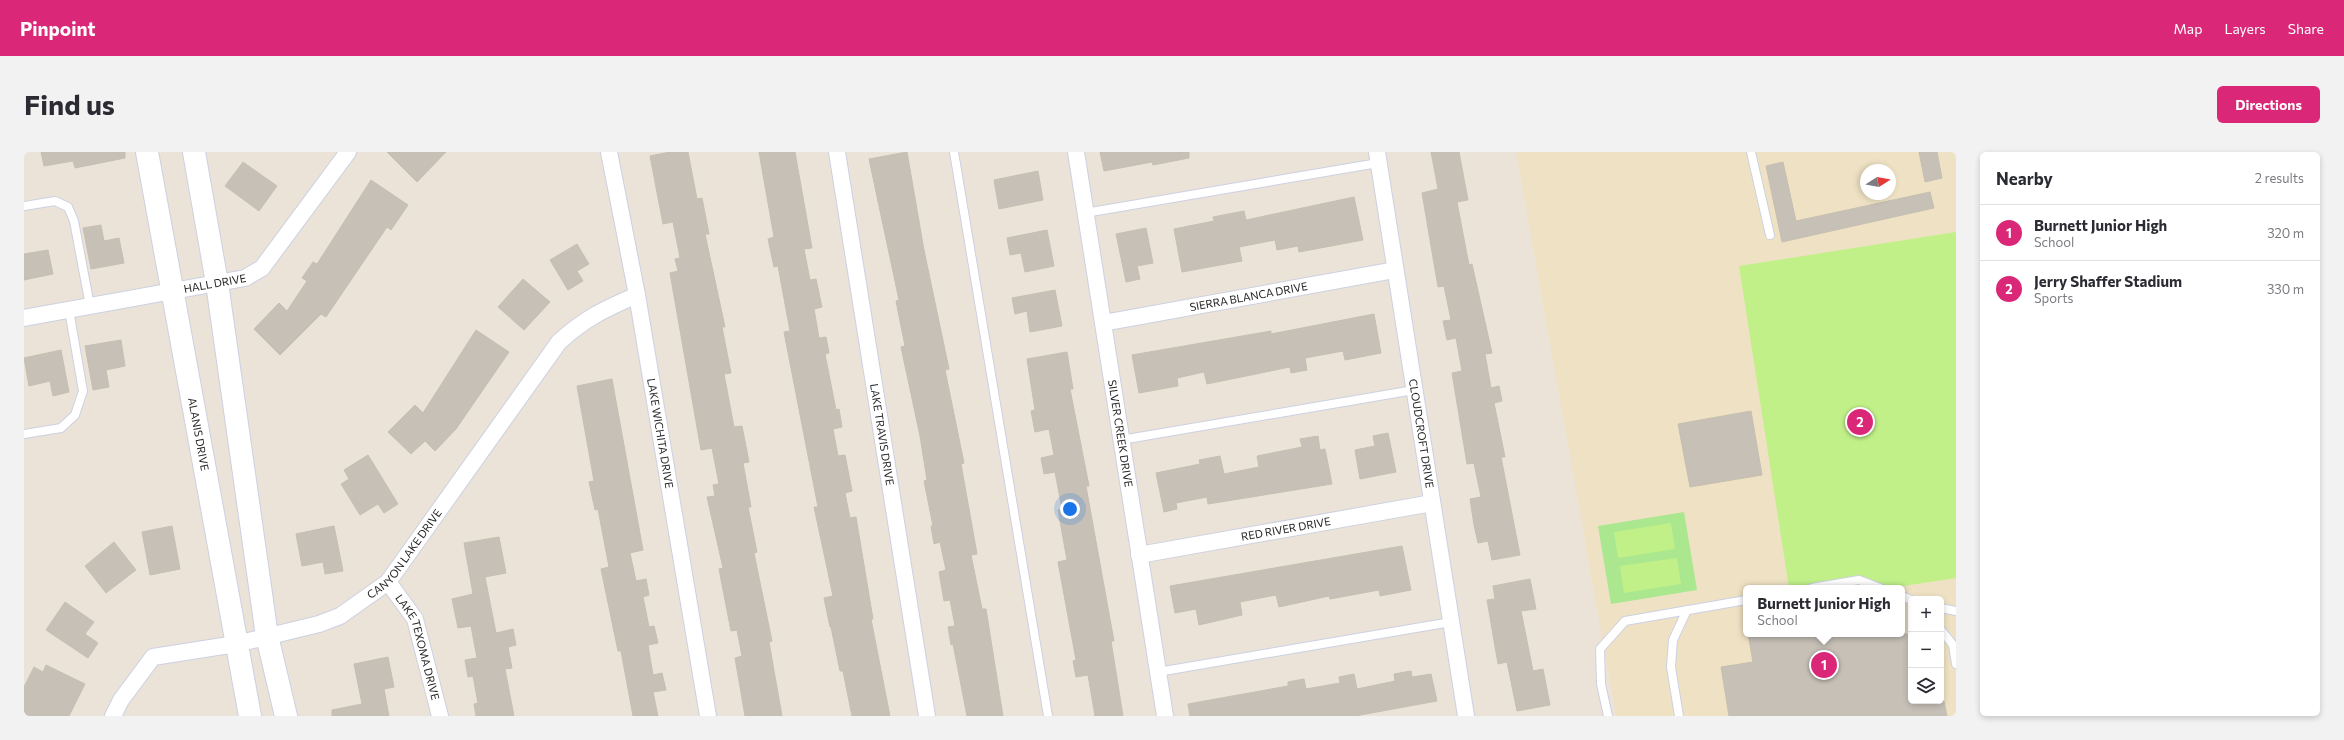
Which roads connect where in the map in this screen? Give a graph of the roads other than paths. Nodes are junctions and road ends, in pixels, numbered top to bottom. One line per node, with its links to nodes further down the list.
1 (147, 152): 15 (main road, ALANIS DRIVE)
2 (194, 152): 14 (main road)
3 (348, 152): 14 (street, HALL DRIVE)
4 (609, 152): 16 (street, LAKE WICHITA DRIVE)
5 (837, 152): 45 (street, LAKE TRAVIS DRIVE)
6 (954, 152): 46 (lane)
7 (1076, 152): 11 (street, SILVER CREEK DRIVE)
8 (1751, 152): 12 (lane)
9 (1378, 157): 11 (lane); 13 (street, CLOUDCROFT DRIVE)
10 (24, 206): 17 (lane)
11 (1085, 213): 20 (street, SILVER CREEK DRIVE)
12 (1770, 235)
13 (1395, 270): 20 (street, SIERRA BLANCA DRIVE); 21 (street, CLOUDCROFT DRIVE)
14 (217, 283): 15 (street, HALL DRIVE); 35 (main road)
15 (173, 291): 17 (street, HALL DRIVE); 36 (main road, ALANIS DRIVE)
16 (637, 294): 26 (street, CANYON LAKE DRIVE); 44 (street, LAKE WICHITA DRIVE)
17 (90, 306): 18 (street, HALL DRIVE)
18 (69, 310): 19 (street, HALL DRIVE); 22 (lane)
19 (24, 318)
20 (1103, 323): 23 (street, SILVER CREEK DRIVE)
21 (1414, 390): 23 (lane); 24 (street, CLOUDCROFT DRIVE)
22 (24, 434)
23 (1121, 440): 25 (street, SILVER CREEK DRIVE)
24 (1432, 503): 25 (street, RED RIVER DRIVE); 33 (street, CLOUDCROFT DRIVE)
25 (1139, 555): 39 (street, SILVER CREEK DRIVE)
26 (388, 582): 35 (street, CANYON LAKE DRIVE); 43 (street, LAKE TEXOMA DRIVE)
27 (1830, 585): 28 (lane)
28 (1872, 585)
29 (1743, 601): 31 (lane)
30 (1944, 609): 32 (lane)
31 (1687, 610): 49 (lane); 50 (lane)
32 (1956, 611)
33 (1451, 622): 39 (lane); 48 (street, CLOUDCROFT DRIVE)
34 (1943, 632): 37 (lane)
35 (267, 636): 36 (street, CANYON LAKE DRIVE); 42 (main road)
36 (236, 644): 40 (street, CANYON LAKE DRIVE); 41 (main road, ALANIS DRIVE)
37 (1955, 644): 38 (lane)
38 (1956, 664)
39 (1158, 672): 47 (street, SILVER CREEK DRIVE)
40 (113, 716)
41 (250, 716)
42 (286, 716)
43 (440, 716)
44 (708, 716)
45 (927, 716)
46 (1048, 716)
47 (1165, 716)
48 (1466, 716)
49 (1608, 716)
50 (1679, 716)

